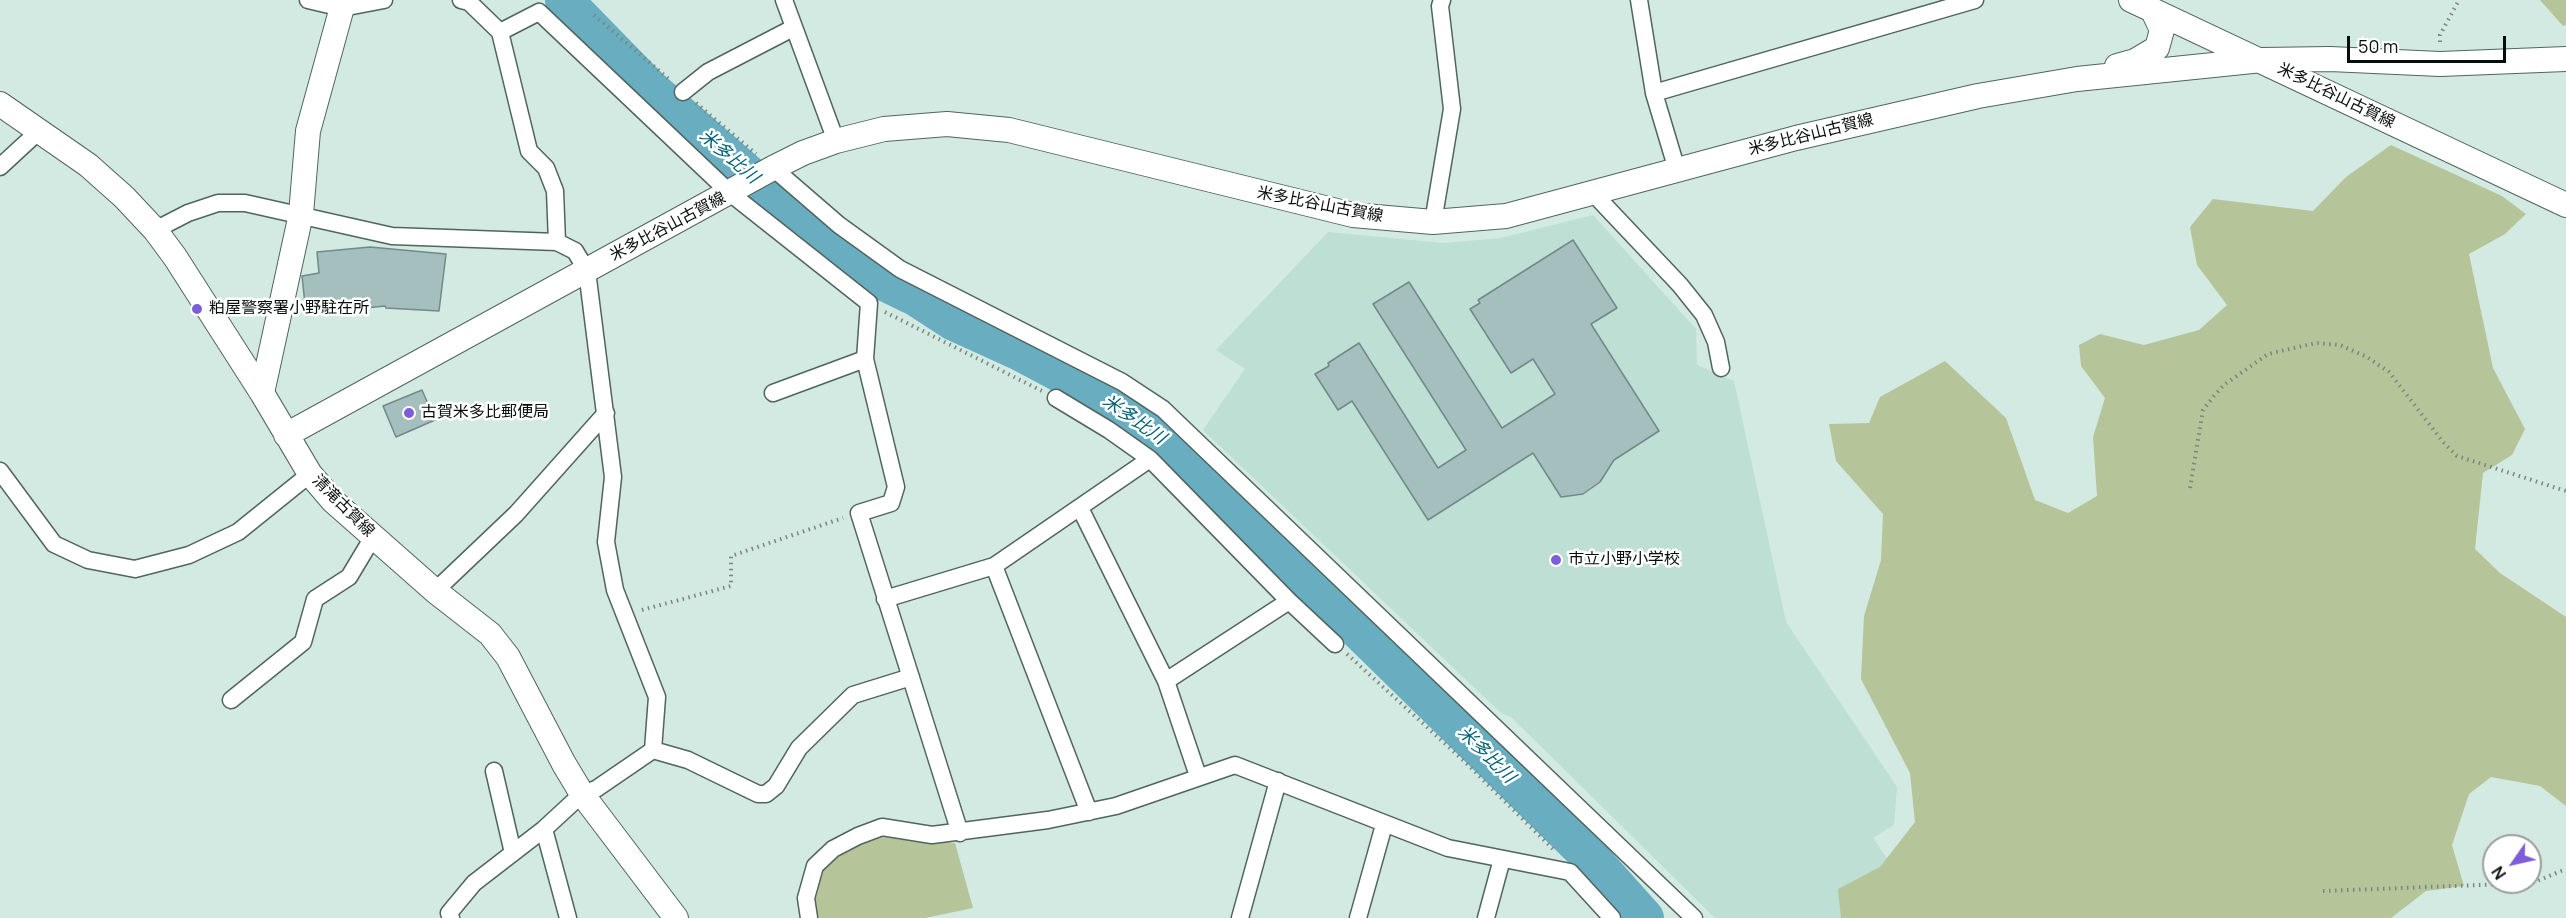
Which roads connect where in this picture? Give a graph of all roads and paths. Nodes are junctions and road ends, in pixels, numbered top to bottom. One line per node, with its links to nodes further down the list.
1 (308, 0): 10 (street)
2 (384, 0): 10 (street)
3 (466, 0): 13 (street)
4 (784, 0): 12 (street)
5 (1442, 0): 30 (street)
6 (1639, 0): 19 (street)
7 (2131, 0): 11 (main road)
8 (2459, 0): 16 (path)
9 (1969, 1): 19 (street)
10 (343, 4): 29 (main road)
11 (2153, 10): 15 (main road); 17 (main road)
12 (793, 28): 18 (street); 22 (street)
13 (500, 32): 26 (street); 32 (street)
14 (2566, 59): 16 (main road)
15 (2262, 60): 16 (main road); 17 (main road, 米多比谷山古賀線); 28 (main road, 米多比谷山古賀線)
16 (2440, 64)
17 (2077, 79): 25 (main road, 米多比谷山古賀線)
18 (683, 92)
19 (1654, 93): 25 (street)
20 (0, 104): 21 (main road, 清滝古賀線)
21 (40, 130): 23 (street); 31 (main road, 清滝古賀線)
22 (836, 141): 24 (main road, 米多比谷山古賀線); 30 (main road, 米多比谷山古賀線)
23 (0, 167)
24 (773, 168): 26 (main road, 米多比谷山古賀線); 81 (street)
25 (1677, 170): 27 (main road, 米多比谷山古賀線)
26 (734, 191): 33 (main road, 米多比谷山古賀線); 34 (street)
27 (1593, 193): 30 (main road, 米多比谷山古賀線); 36 (street)
28 (2566, 205)
29 (301, 214): 31 (street); 32 (street); 37 (main road)
30 (1433, 222)
31 (155, 230): 37 (main road, 清滝古賀線)
32 (557, 242): 33 (street)
33 (587, 271): 40 (street); 41 (main road, 米多比谷山古賀線)
34 (869, 303): 35 (street); 39 (path)
35 (866, 359): 38 (street); 48 (street)
36 (1721, 368)
37 (262, 393): 41 (main road, 清滝古賀線)
38 (772, 393)
39 (1056, 398): 42 (street)
40 (606, 413): 51 (street); 54 (street)
41 (286, 435): 44 (main road, 清滝古賀線)
42 (1150, 459): 47 (street); 53 (street)
43 (0, 471): 44 (street)
44 (310, 474): 49 (main road, 清滝古賀線)
45 (2190, 488): 46 (path)
46 (2566, 491)
47 (1080, 508): 50 (street); 57 (street)
48 (859, 513): 52 (street); 54 (path)
49 (373, 537): 51 (main road, 清滝古賀線); 58 (street)
50 (994, 566): 52 (street); 64 (street)
51 (435, 591): 63 (main road, 清滝古賀線)
52 (885, 599): 56 (street)
53 (1289, 601): 55 (street); 57 (street)
54 (624, 615): 59 (street)
55 (1335, 644): 71 (path)
56 (910, 676): 59 (street); 67 (street)
57 (1166, 681): 61 (street)
58 (231, 700)
59 (653, 750): 63 (street)
60 (494, 771): 68 (street)
61 (1198, 776): 62 (street); 64 (street)
62 (1278, 781): 65 (street); 77 (street)
63 (582, 794): 66 (street); 73 (main road, 清滝古賀線)
64 (1089, 812): 67 (street)
65 (1384, 825): 69 (street); 78 (street)
66 (544, 829): 68 (street); 75 (street)
67 (960, 833): 76 (street)
68 (513, 853): 74 (street)
69 (1502, 859): 71 (street); 79 (street)
70 (2566, 869): 72 (path)
71 (1570, 872): 80 (street)
72 (2323, 891)
73 (668, 914)
74 (451, 918)
75 (568, 918)
76 (809, 918)
77 (1240, 918)
78 (1358, 918)
79 (1486, 918)
80 (1612, 918)
81 (1694, 918)

